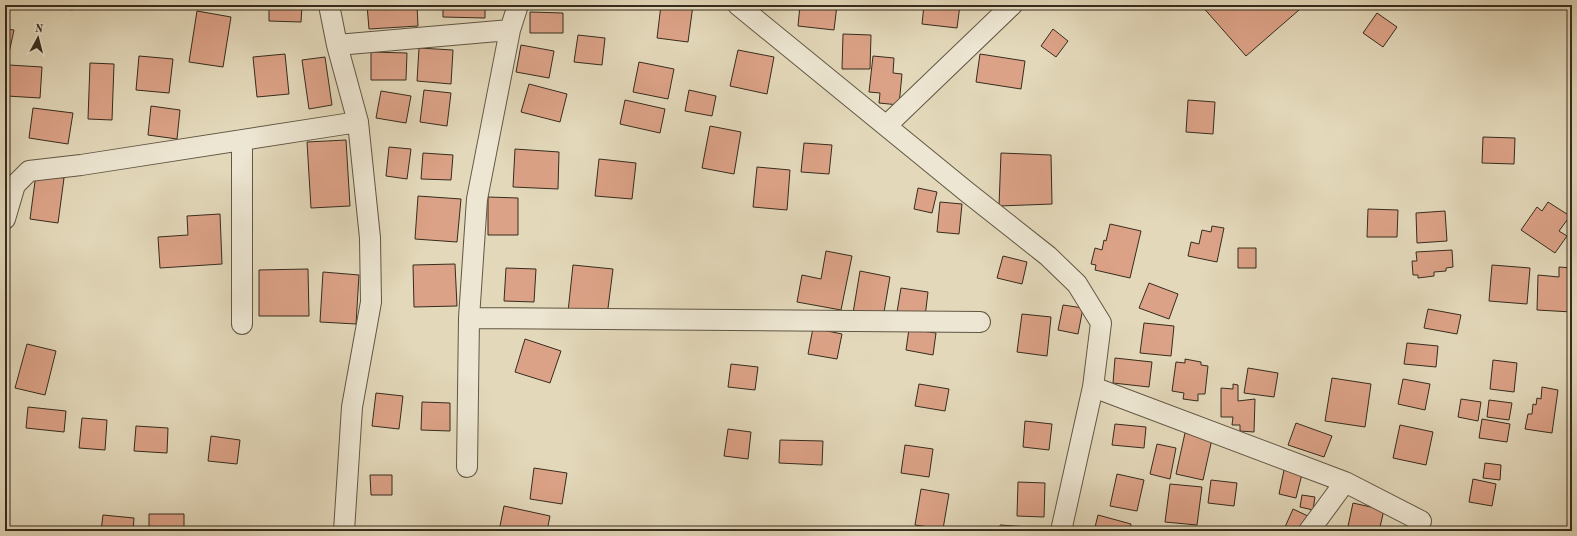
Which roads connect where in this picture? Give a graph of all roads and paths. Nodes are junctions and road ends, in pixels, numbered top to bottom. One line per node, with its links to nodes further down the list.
1 (329, 5): 6 (street)
2 (518, 5): 5 (street)
3 (738, 5): 8 (street)
4 (1012, 5): 8 (street)
5 (510, 30): 6 (street); 12 (street)
6 (337, 45): 7 (street)
7 (358, 122): 9 (street); 19 (street)
8 (886, 126): 15 (street)
9 (242, 140): 10 (street); 14 (street)
10 (10, 185): 11 (street)
11 (5, 219)
12 (469, 318): 13 (street); 16 (street)
13 (980, 322)
14 (242, 324)
15 (1093, 387): 17 (street); 20 (street)
16 (467, 467)
17 (1345, 482): 18 (street); 21 (street)
18 (1421, 521)
19 (344, 531)
20 (1061, 531)
21 (1309, 531)

